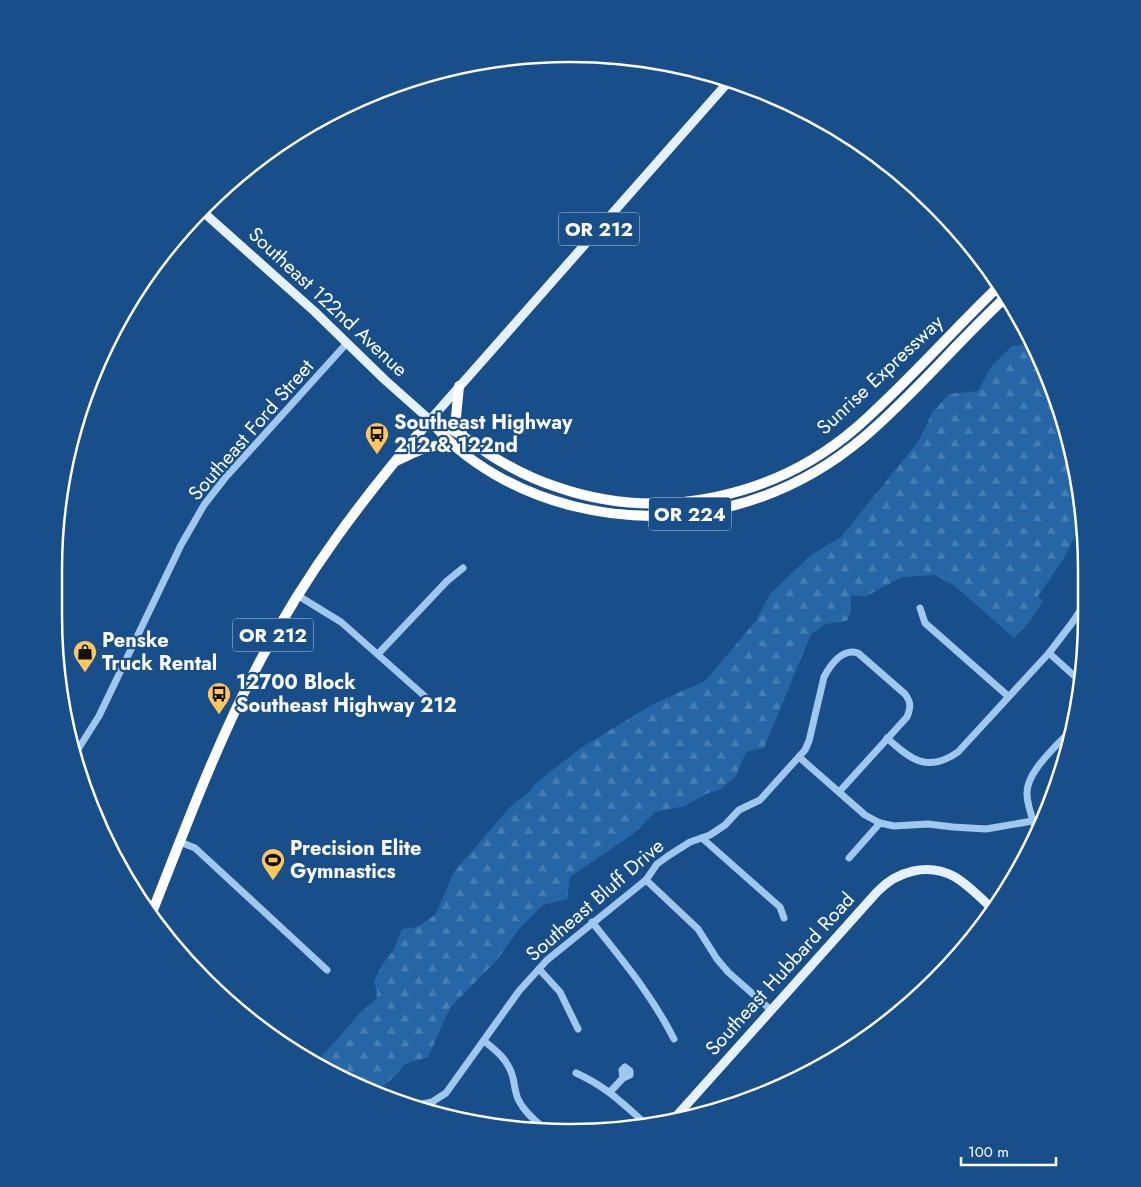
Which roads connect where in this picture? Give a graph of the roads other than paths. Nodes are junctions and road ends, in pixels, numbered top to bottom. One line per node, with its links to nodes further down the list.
1 (724, 86): 6 (main road, OR 212)
2 (207, 216): 5 (main road, Southeast 122nd Avenue)
3 (995, 291): 8 (highway, Sunrise Expressway / OR 224)
4 (1001, 302): 9 (highway, Sunrise Expressway / OR 224)
5 (347, 344): 7 (main road, Southeast 122nd Avenue); 22 (street, Southeast Ford Street)
6 (459, 386): 7 (main road, OR 212); 8 (highway)
7 (430, 420): 8 (highway, Sunrise Expressway / OR 224); 9 (highway, Sunrise Expressway / OR 224); 10 (highway, OR 212)
8 (463, 436)
9 (455, 447): 10 (highway)
10 (393, 463): 12 (highway, OR 212)
11 (463, 568): 16 (street)
12 (297, 595): 16 (street); 28 (highway, OR 212)
13 (920, 608): 18 (street)
14 (1078, 614): 15 (street)
15 (1049, 652): 17 (street); 18 (street)
16 (378, 654): 19 (street)
17 (1075, 676)
18 (1008, 696): 20 (street)
19 (429, 700)
20 (887, 738): 23 (street, Southeast Bluff Drive); 24 (street)
21 (1063, 739): 25 (street)
22 (80, 747)
23 (799, 757): 24 (street); 27 (street, Southeast Bluff Drive)
24 (839, 792): 26 (street)
25 (1034, 822): 26 (street)
26 (880, 823): 29 (street)
27 (702, 838): 30 (street, Southeast Bluff Drive); 33 (street)
28 (180, 842): 32 (highway, OR 212); 36 (street)
29 (849, 858)
30 (646, 880): 34 (street, Southeast Bluff Drive); 37 (street)
31 (988, 905): 37 (main road, Southeast Hubbard Road)
32 (154, 907)
33 (784, 918)
34 (592, 922): 35 (street, Southeast Bluff Drive); 39 (street)
35 (539, 969): 38 (street); 40 (street, Southeast Bluff Drive)
36 (327, 970)
37 (771, 1010): 45 (main road, Southeast Hubbard Road)
38 (578, 1029)
39 (674, 1039)
40 (484, 1041): 44 (street, Southeast Bluff Drive); 47 (street)
41 (576, 1073): 43 (street)
42 (623, 1078): 43 (street)
43 (610, 1092): 46 (street)
44 (426, 1103)
45 (679, 1113)
46 (641, 1119)
47 (538, 1123)

